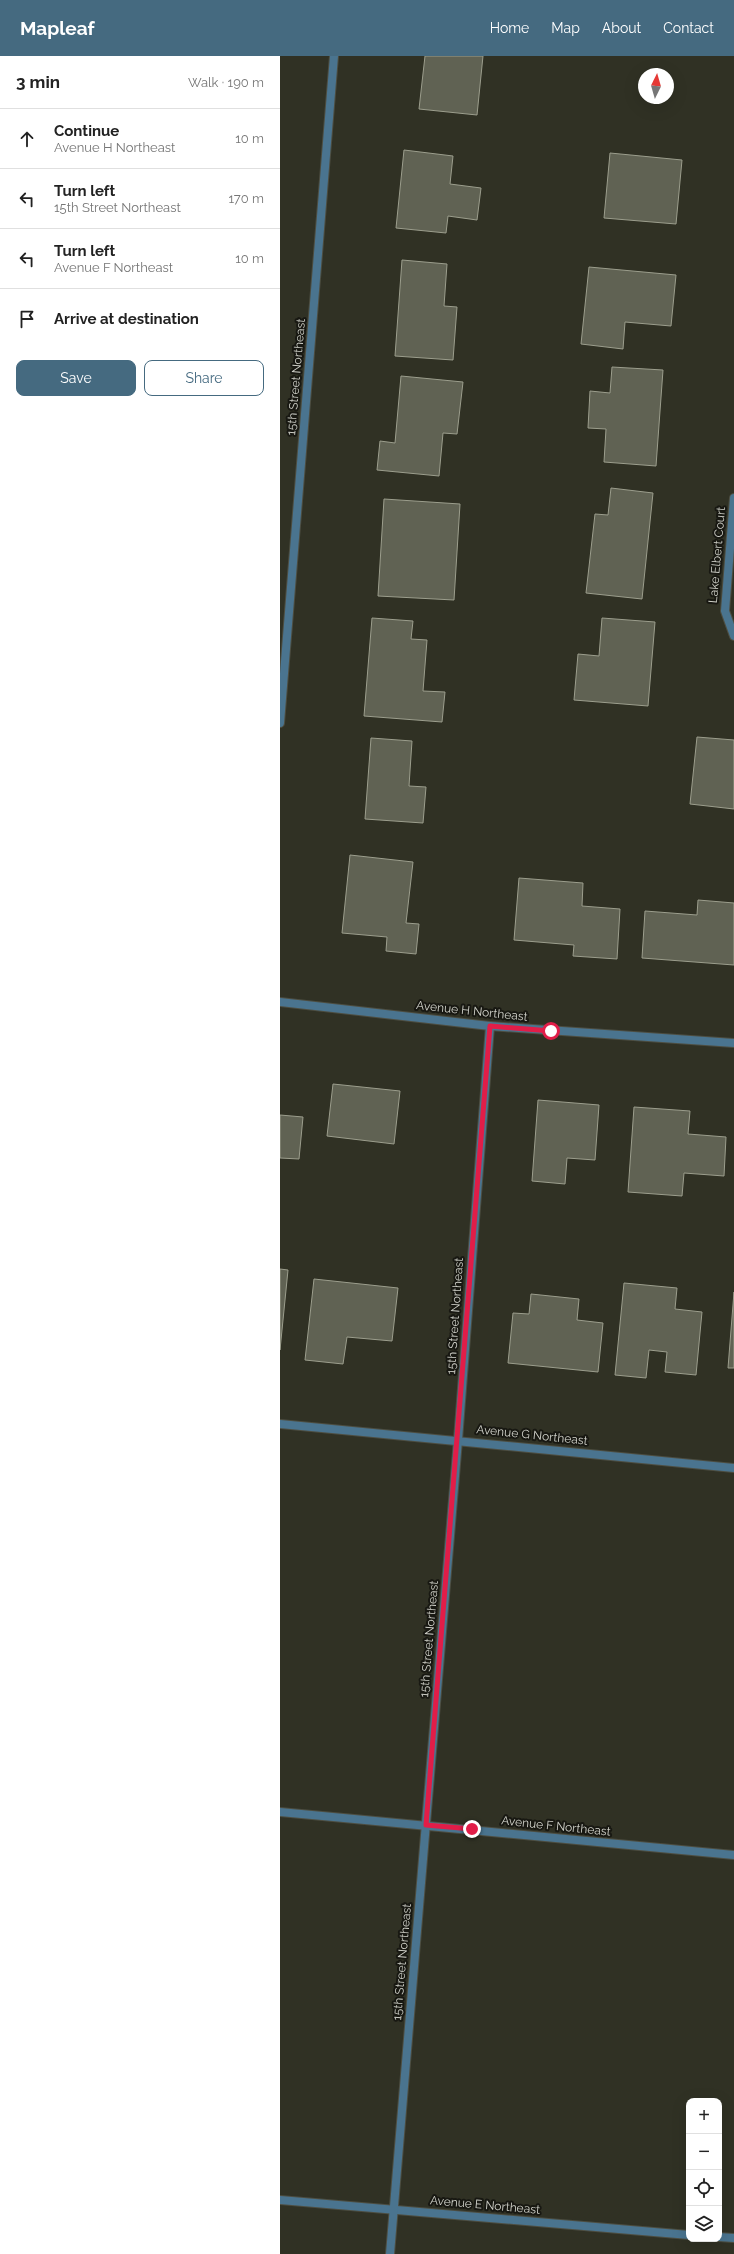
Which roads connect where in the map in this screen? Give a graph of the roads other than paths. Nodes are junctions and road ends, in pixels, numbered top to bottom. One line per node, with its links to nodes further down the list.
1 (334, 56): 4 (street, 15th Street Northeast)
2 (734, 498): 3 (street, Lake Elbert Court)
3 (734, 636)
4 (280, 723)
5 (280, 1002): 6 (street, Avenue H Northeast)
6 (490, 1026): 7 (street, Avenue H Northeast); 9 (street, 15th Street Northeast)
7 (734, 1043)
8 (280, 1424): 9 (street, Avenue G Northeast)
9 (458, 1440): 10 (street, Avenue G Northeast); 12 (street, 15th Street Northeast)
10 (734, 1468)
11 (280, 1812): 12 (street, Avenue F Northeast)
12 (426, 1825): 13 (street, Avenue F Northeast); 15 (street, 15th Street Northeast)
13 (734, 1855)
14 (280, 2200): 15 (street, Avenue E Northeast)
15 (394, 2210): 16 (street, Avenue E Northeast); 19 (street, 15th Street Northeast)
16 (686, 2234)
17 (722, 2237): 18 (street)
18 (734, 2238)
19 (390, 2254)

